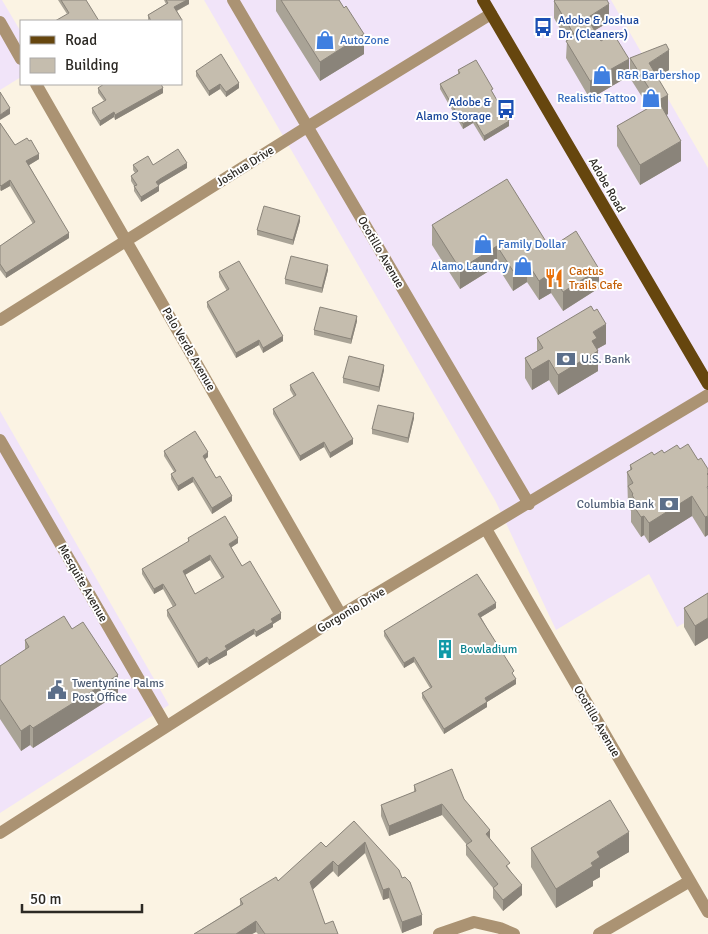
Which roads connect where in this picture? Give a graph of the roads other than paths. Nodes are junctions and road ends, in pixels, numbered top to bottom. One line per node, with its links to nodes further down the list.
1 (233, 0): 7 (street, Ocotillo Avenue)
2 (482, 0): 3 (main road, Adobe Road)
3 (491, 14): 7 (street, Joshua Drive); 10 (main road, Adobe Road)
4 (0, 22): 5 (street)
5 (20, 57)
6 (37, 85): 8 (street, Palo Verde Avenue)
7 (307, 127): 8 (street, Joshua Drive); 13 (street, Ocotillo Avenue)
8 (126, 241): 9 (street, Joshua Drive); 15 (street, Palo Verde Avenue)
9 (0, 320)
10 (708, 384)
11 (708, 395): 13 (street, Gorgonio Drive)
12 (0, 440): 16 (street, Mesquite Avenue)
13 (529, 504): 14 (street, Gorgonio Drive)
14 (486, 529): 15 (street, Gorgonio Drive); 18 (street, Ocotillo Avenue)
15 (341, 615): 16 (street, Gorgonio Drive)
16 (166, 726): 17 (street, Gorgonio Drive)
17 (0, 833)
18 (690, 880): 19 (street, Ocotillo Avenue); 22 (street)
19 (708, 912)
20 (439, 934): 21 (street)
21 (514, 934)
22 (599, 934)

